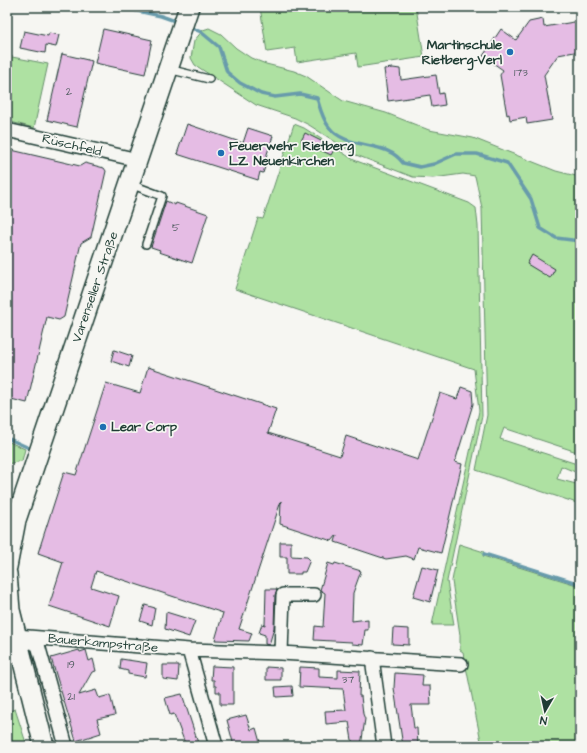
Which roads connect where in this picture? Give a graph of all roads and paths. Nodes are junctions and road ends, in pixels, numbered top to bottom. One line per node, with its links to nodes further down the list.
1 (188, 9): 2 (main road, Varenseller Straße)
2 (168, 69): 3 (lane); 5 (main road, Varenseller Straße)
3 (209, 79)
4 (7, 130): 5 (street, Rüschfeld)
5 (138, 160): 6 (main road, Varenseller Straße)
6 (130, 184): 7 (lane); 8 (main road, Varenseller Straße)
7 (146, 244)
8 (7, 567)
9 (7, 574): 11 (main road)
10 (314, 595): 13 (street)
11 (16, 636): 12 (street, Bauerkampstraße); 16 (main road); 17 (street)
12 (189, 650): 13 (street, Bauerkampstraße); 18 (street)
13 (281, 653): 14 (street, Bauerkampstraße)
14 (372, 658): 15 (street, Bauerkampstraße); 19 (street)
15 (461, 664)
16 (44, 746)
17 (66, 746)
18 (216, 746)
19 (384, 746)

